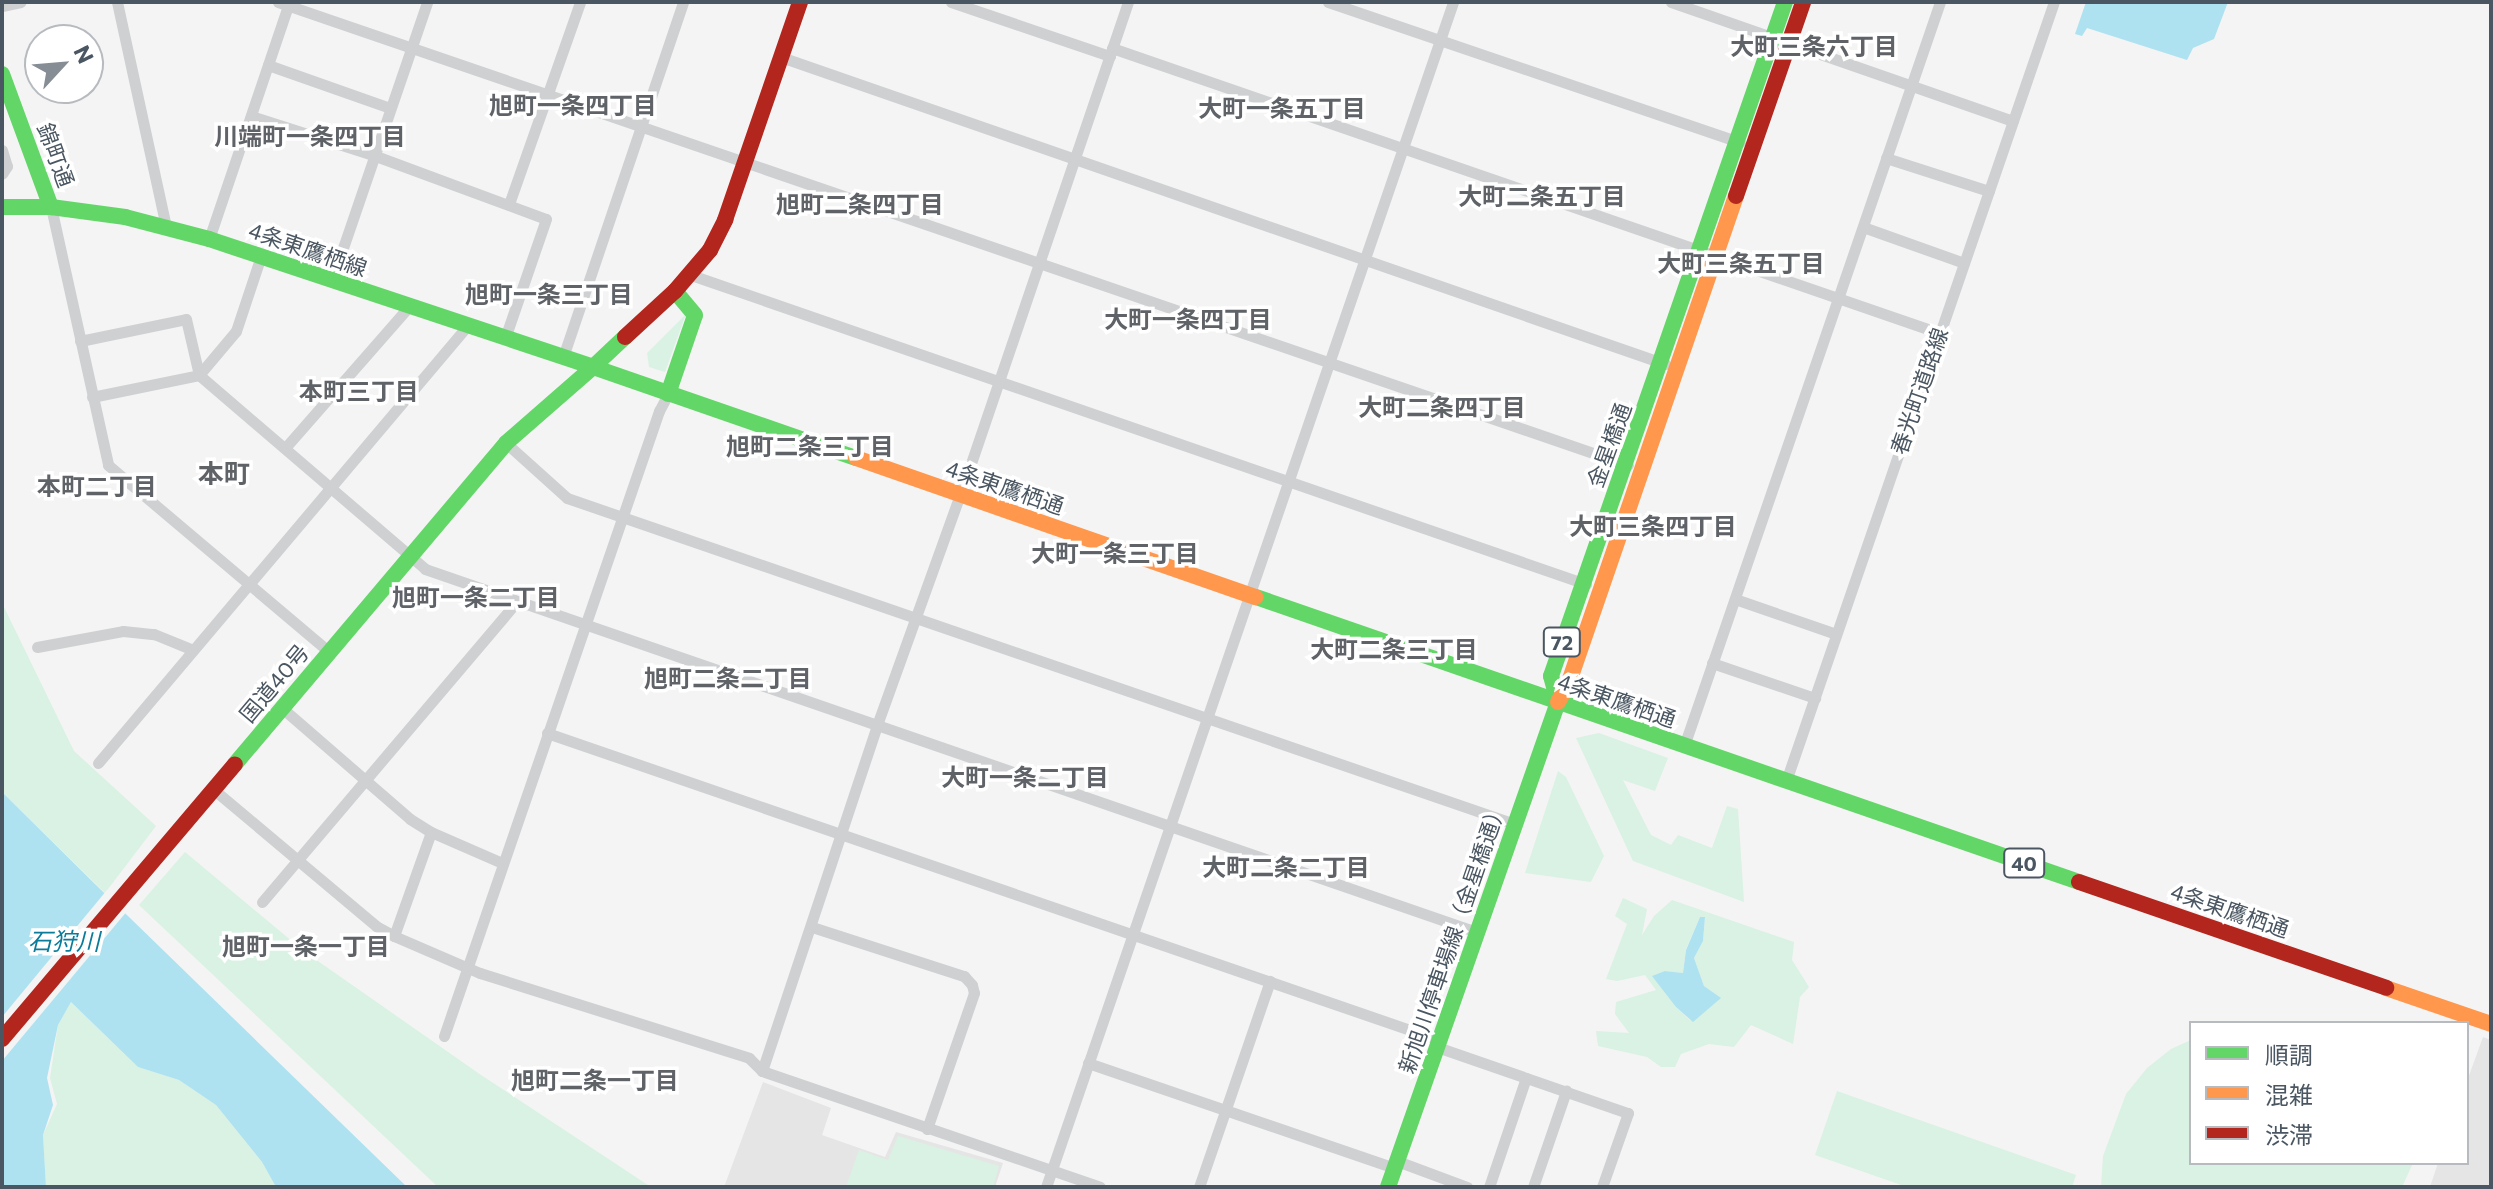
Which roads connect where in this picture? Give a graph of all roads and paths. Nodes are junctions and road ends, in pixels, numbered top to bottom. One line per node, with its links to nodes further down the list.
1 (21, 2): 17 (street)
2 (117, 2): 43 (street)
3 (427, 2): 20 (street)
4 (580, 2): 26 (street)
5 (683, 2): 30 (street)
6 (800, 2): 22 (main road, 国道40号)
7 (951, 2): 21 (street)
8 (1128, 2): 21 (street)
9 (1328, 2): 19 (street)
10 (1453, 2): 19 (street)
11 (1671, 2): 18 (street)
12 (1785, 2): 18 (main road, 金星橋通 / 72)
13 (1803, 2): 18 (main road, 金星橋通 / 72)
14 (1940, 2): 25 (street)
15 (2054, 2): 29 (street, 春光町道路線)
16 (285, 3): 20 (street); 23 (street)
17 (2, 6)
18 (1781, 39): 25 (street); 31 (main road, 金星橋通 / 72)
19 (1440, 41): 31 (street); 33 (street)
20 (411, 49): 26 (street); 27 (street)
21 (1111, 52): 33 (street); 36 (street)
22 (781, 57): 36 (street); 37 (main road, 国道40号)
23 (268, 65): 27 (street); 28 (street)
24 (2, 74): 42 (main road, 錦町通)
25 (1911, 85): 29 (street); 35 (street)
26 (547, 94): 30 (street); 40 (street)
27 (390, 108): 34 (street)
28 (251, 116): 34 (street); 45 (street)
29 (2013, 121): 39 (street, 春光町道路線)
30 (640, 127): 37 (street); 60 (street)
31 (1745, 143): 46 (main road, 金星橋通 / 72)
32 (2, 150): 38 (street)
33 (1401, 150): 46 (street); 48 (street)
34 (373, 155): 40 (street); 52 (street)
35 (1886, 158): 39 (street); 44 (street)
36 (1075, 159): 48 (street); 49 (street)
37 (745, 162): 49 (street); 51 (main road, 国道40号)
38 (2, 174)
39 (1989, 191): 50 (street, 春光町道路線)
40 (509, 204): 58 (street)
41 (2, 207): 42 (main road, 4条東鷹栖線)
42 (51, 207): 43 (main road, 4条東鷹栖線); 59 (street)
43 (166, 227): 45 (main road, 4条東鷹栖線)
44 (1863, 227): 50 (street); 54 (street)
45 (209, 239): 47 (main road, 4条東鷹栖線)
46 (1706, 254): 54 (street); 62 (main road, 金星橋通 / 72)
47 (261, 256): 52 (main road, 4条東鷹栖線); 64 (street)
48 (1365, 259): 61 (street); 62 (street)
49 (1038, 262): 61 (street); 65 (street)
50 (1964, 263): 57 (street, 春光町道路線)
51 (691, 275): 53 (main road, 国道40号); 65 (street)
52 (332, 280): 55 (main road, 4条東鷹栖線)
53 (675, 291): 63 (main road, 国道40号); 66 (main road)
54 (1838, 298): 57 (street); 80 (street)
55 (410, 305): 56 (main road, 4条東鷹栖線); 69 (street)
56 (468, 325): 58 (main road, 4条東鷹栖線); 72 (street)
57 (1939, 333): 84 (street, 春光町道路線)
58 (505, 338): 60 (main road, 4条東鷹栖線)
59 (80, 341): 64 (street); 67 (street)
60 (563, 357): 63 (main road, 4条東鷹栖線)
61 (1330, 363): 70 (street); 71 (street)
62 (1669, 366): 70 (main road, 金星橋通 / 72)
63 (593, 367): 66 (main road, 4条東鷹栖通 / 40); 68 (main road, 国道40号)
64 (199, 375): 67 (street); 69 (street)
65 (997, 381): 71 (street); 73 (street)
66 (668, 394): 73 (main road, 4条東鷹栖通 / 40); 74 (street)
67 (92, 397): 76 (street)
68 (506, 443): 74 (street); 75 (main road, 国道40号)
69 (285, 448): 72 (street)
70 (1633, 467): 77 (main road, 金星橋通 / 72); 78 (main road, 金星橋通 / 72)
71 (1289, 482): 77 (street); 79 (street)
72 (329, 486): 75 (street); 76 (street)
73 (960, 495): 79 (main road, 4条東鷹栖通 / 40); 82 (street)
74 (622, 517): 82 (street); 83 (street)
75 (410, 556): 81 (street); 87 (main road, 国道40号)
76 (247, 583): 86 (street); 87 (street)
77 (1582, 583): 78 (street); 90 (main road, 金星橋通 / 72)
78 (1601, 590): 90 (main road, 金星橋通 / 72)
79 (1250, 595): 90 (main road, 4条東鷹栖通 / 40); 92 (street)
80 (1735, 599): 84 (street); 88 (street)
81 (517, 601): 83 (street); 97 (street)
82 (916, 618): 92 (street); 93 (street)
83 (585, 625): 93 (street); 94 (street)
84 (1836, 634): 89 (street, 春光町道路線)
85 (37, 647): 86 (street)
86 (193, 650): 96 (street)
87 (329, 652): 91 (main road, 国道40号)
88 (1712, 663): 89 (street); 95 (street)
89 (1815, 698): 98 (street, 春光町道路線)
90 (1558, 702): 95 (main road, 4条東鷹栖通 / 40); 100 (main road, 新旭川停車場線（金星橋通）)
91 (282, 708): 97 (street); 99 (main road, 国道40号)
92 (1207, 718): 100 (street); 101 (street)
93 (877, 725): 101 (street); 103 (street)
94 (547, 733): 103 (street); 105 (street)
95 (1684, 747): 98 (main road, 4条東鷹栖通 / 40)
96 (98, 763)
97 (366, 781): 102 (street); 104 (street)
98 (1786, 781): 113 (main road, 4条東鷹栖通 / 40)
99 (213, 789): 104 (street); 115 (main road, 国道40号)
100 (1515, 824): 108 (main road, 新旭川停車場線（金星橋通）)
101 (1170, 826): 108 (street); 109 (street)
102 (431, 832): 105 (street); 110 (street)
103 (841, 832): 107 (street); 109 (street)
104 (299, 861): 106 (street); 110 (street)
105 (502, 863): 111 (street)
106 (262, 902)
107 (812, 927): 118 (street); 122 (street)
108 (1477, 932): 116 (main road, 新旭川停車場線（金星橋通）)
109 (1133, 934): 112 (street); 117 (street)
110 (394, 936): 111 (street)
111 (466, 965): 114 (street); 118 (street)
112 (1270, 981): 116 (street); 121 (street)
113 (2491, 1024)
114 (444, 1036)
115 (2, 1039)
116 (1438, 1044): 119 (street); 123 (main road, 新旭川停車場線（金星橋通）)
117 (1088, 1063): 121 (street); 124 (street)
118 (762, 1071): 122 (street)
119 (1526, 1078): 120 (street); 130 (street)
120 (1566, 1091): 131 (street); 132 (street)
121 (1226, 1110): 123 (street); 127 (street)
122 (927, 1129): 124 (street)
123 (1396, 1165): 128 (main road, 新旭川停車場線（金星橋通）); 129 (street)
124 (1052, 1170): 125 (street); 126 (street)
125 (1046, 1187)
126 (1100, 1187)
127 (1199, 1187)
128 (1388, 1187)
129 (1467, 1187)
130 (1489, 1187)
131 (1533, 1187)
132 (1602, 1187)

